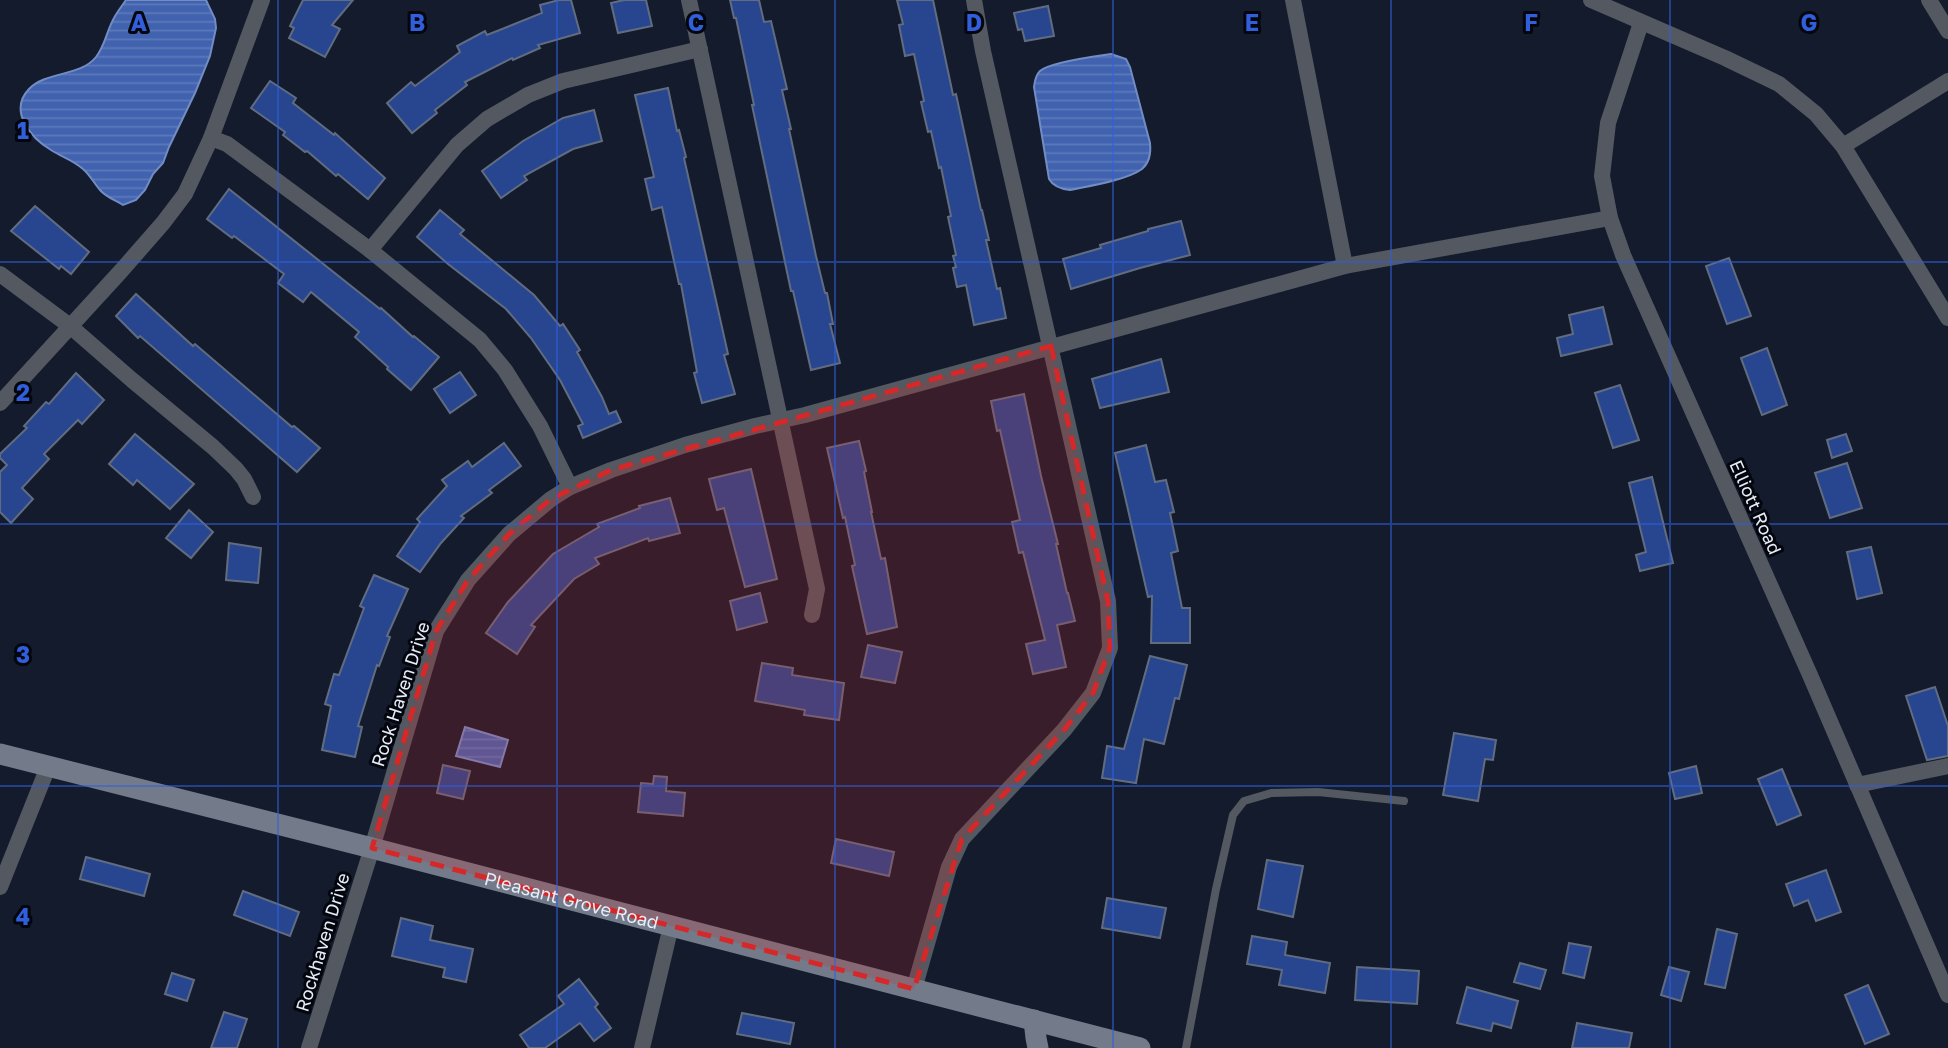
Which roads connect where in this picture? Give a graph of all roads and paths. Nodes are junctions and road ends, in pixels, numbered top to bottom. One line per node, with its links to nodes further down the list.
1 (262, 0): 11 (street)
2 (689, 0): 9 (street)
3 (974, 0): 19 (street)
4 (1293, 0): 15 (street)
5 (1591, 0): 7 (street)
6 (1928, 0): 8 (street)
7 (1641, 23): 12 (street); 13 (street, Elliott Road)
8 (1948, 31)
9 (700, 49): 14 (street); 21 (street)
10 (1948, 81): 12 (street)
11 (211, 138): 14 (street); 18 (street)
12 (1843, 146): 17 (street)
13 (1610, 218): 15 (street, Rock Haven Drive); 28 (street, Elliott Road)
14 (370, 250): 22 (street)
15 (1345, 266): 19 (street, Rock Haven Drive)
16 (0, 274): 18 (street)
17 (1948, 318)
18 (70, 326): 20 (street); 23 (street)
19 (1051, 346): 21 (street, Rock Haven Drive); 33 (street)
20 (0, 403)
21 (782, 421): 22 (street, Rock Haven Drive); 24 (street)
22 (570, 487): 30 (street, Rock Haven Drive)
23 (253, 497)
24 (812, 615)
25 (0, 754): 26 (street, Pleasant Grove Road)
26 (48, 766): 30 (street, Pleasant Grove Road); 31 (street)
27 (1948, 766): 28 (street)
28 (1857, 785): 34 (street, Elliott Road)
29 (1404, 801): 40 (lane)
30 (372, 848): 32 (street, Pleasant Grove Road); 36 (street, Rockhaven Drive)
31 (0, 887)
32 (671, 926): 33 (street, Pleasant Grove Road); 37 (street)
33 (914, 989): 35 (street, Pleasant Grove Road)
34 (1948, 995)
35 (1034, 1020): 38 (street); 39 (street, Pleasant Grove Road)
36 (309, 1048)
37 (642, 1048)
38 (1038, 1048)
39 (1140, 1048)
40 (1186, 1048)

